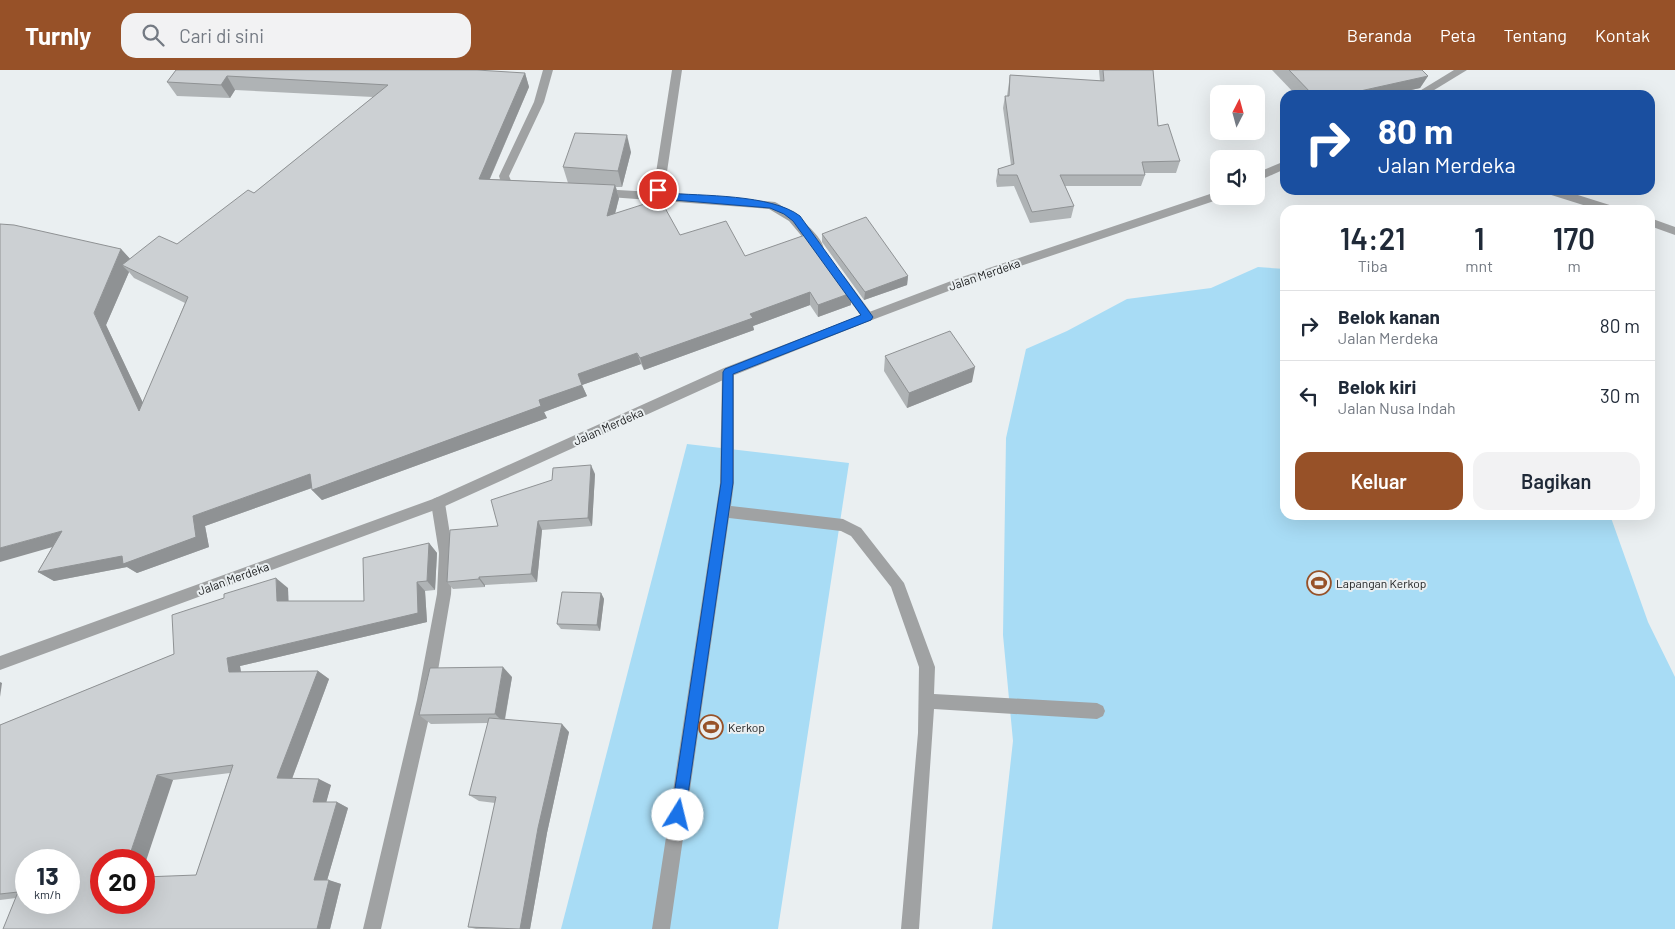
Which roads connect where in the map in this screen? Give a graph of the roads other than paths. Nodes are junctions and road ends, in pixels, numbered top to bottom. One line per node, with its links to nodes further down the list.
1 (548, 70): 7 (street)
2 (677, 70): 10 (street)
3 (1462, 70): 4 (street)
4 (1427, 90)
5 (1280, 167): 6 (street)
6 (1265, 174)
7 (526, 188)
8 (584, 192): 10 (street)
9 (1565, 195): 12 (street)
10 (662, 196): 15 (street)
11 (1210, 198): 17 (street, Jalan Merdeka)
12 (1596, 205)
13 (1655, 224): 14 (street)
14 (1675, 231)
15 (824, 256)
16 (835, 272): 17 (street)
17 (868, 317): 18 (street, Jalan Merdeka)
18 (728, 372): 19 (street, Jalan Merdeka); 20 (street)
19 (438, 503): 21 (street, Jalan Merdeka); 24 (street)
20 (723, 512): 22 (street); 25 (street)
21 (0, 663)
22 (926, 701): 23 (street); 26 (street)
23 (1097, 711)
24 (372, 929)
25 (661, 929)
26 (910, 929)

